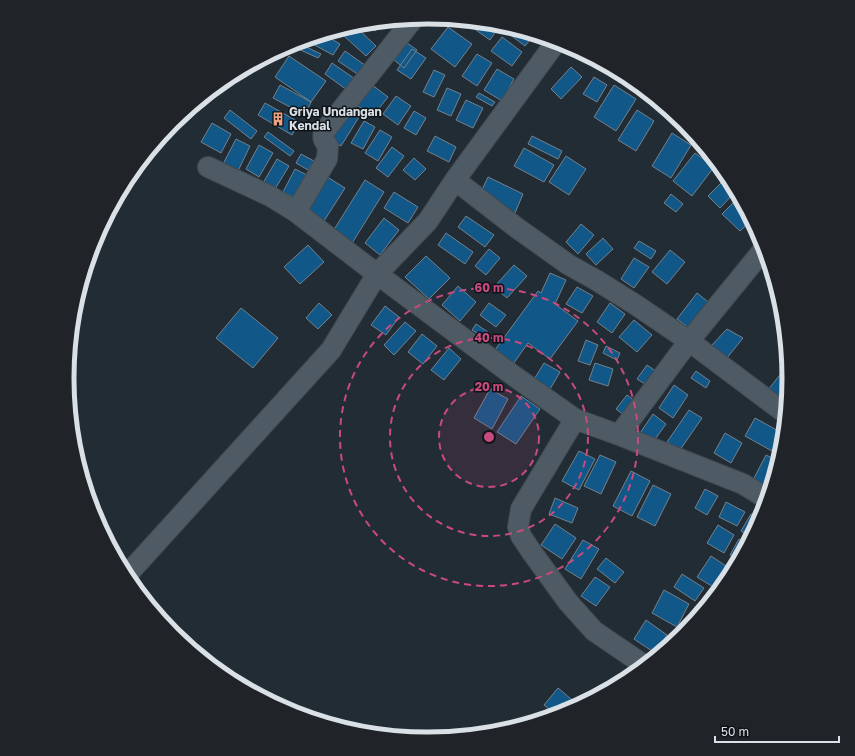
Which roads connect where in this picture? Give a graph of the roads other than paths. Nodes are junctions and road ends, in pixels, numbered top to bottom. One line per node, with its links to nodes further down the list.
1 (409, 25): 5 (street)
2 (552, 47): 4 (street)
3 (208, 167): 5 (street)
4 (455, 180): 7 (street); 8 (street)
5 (296, 212): 7 (street)
6 (759, 255): 8 (street)
7 (377, 274): 10 (street); 13 (street)
8 (689, 341): 9 (street); 11 (street)
9 (780, 409)
10 (575, 419): 11 (street); 14 (street)
11 (619, 435): 12 (street)
12 (762, 495)
13 (131, 571)
14 (639, 662)

